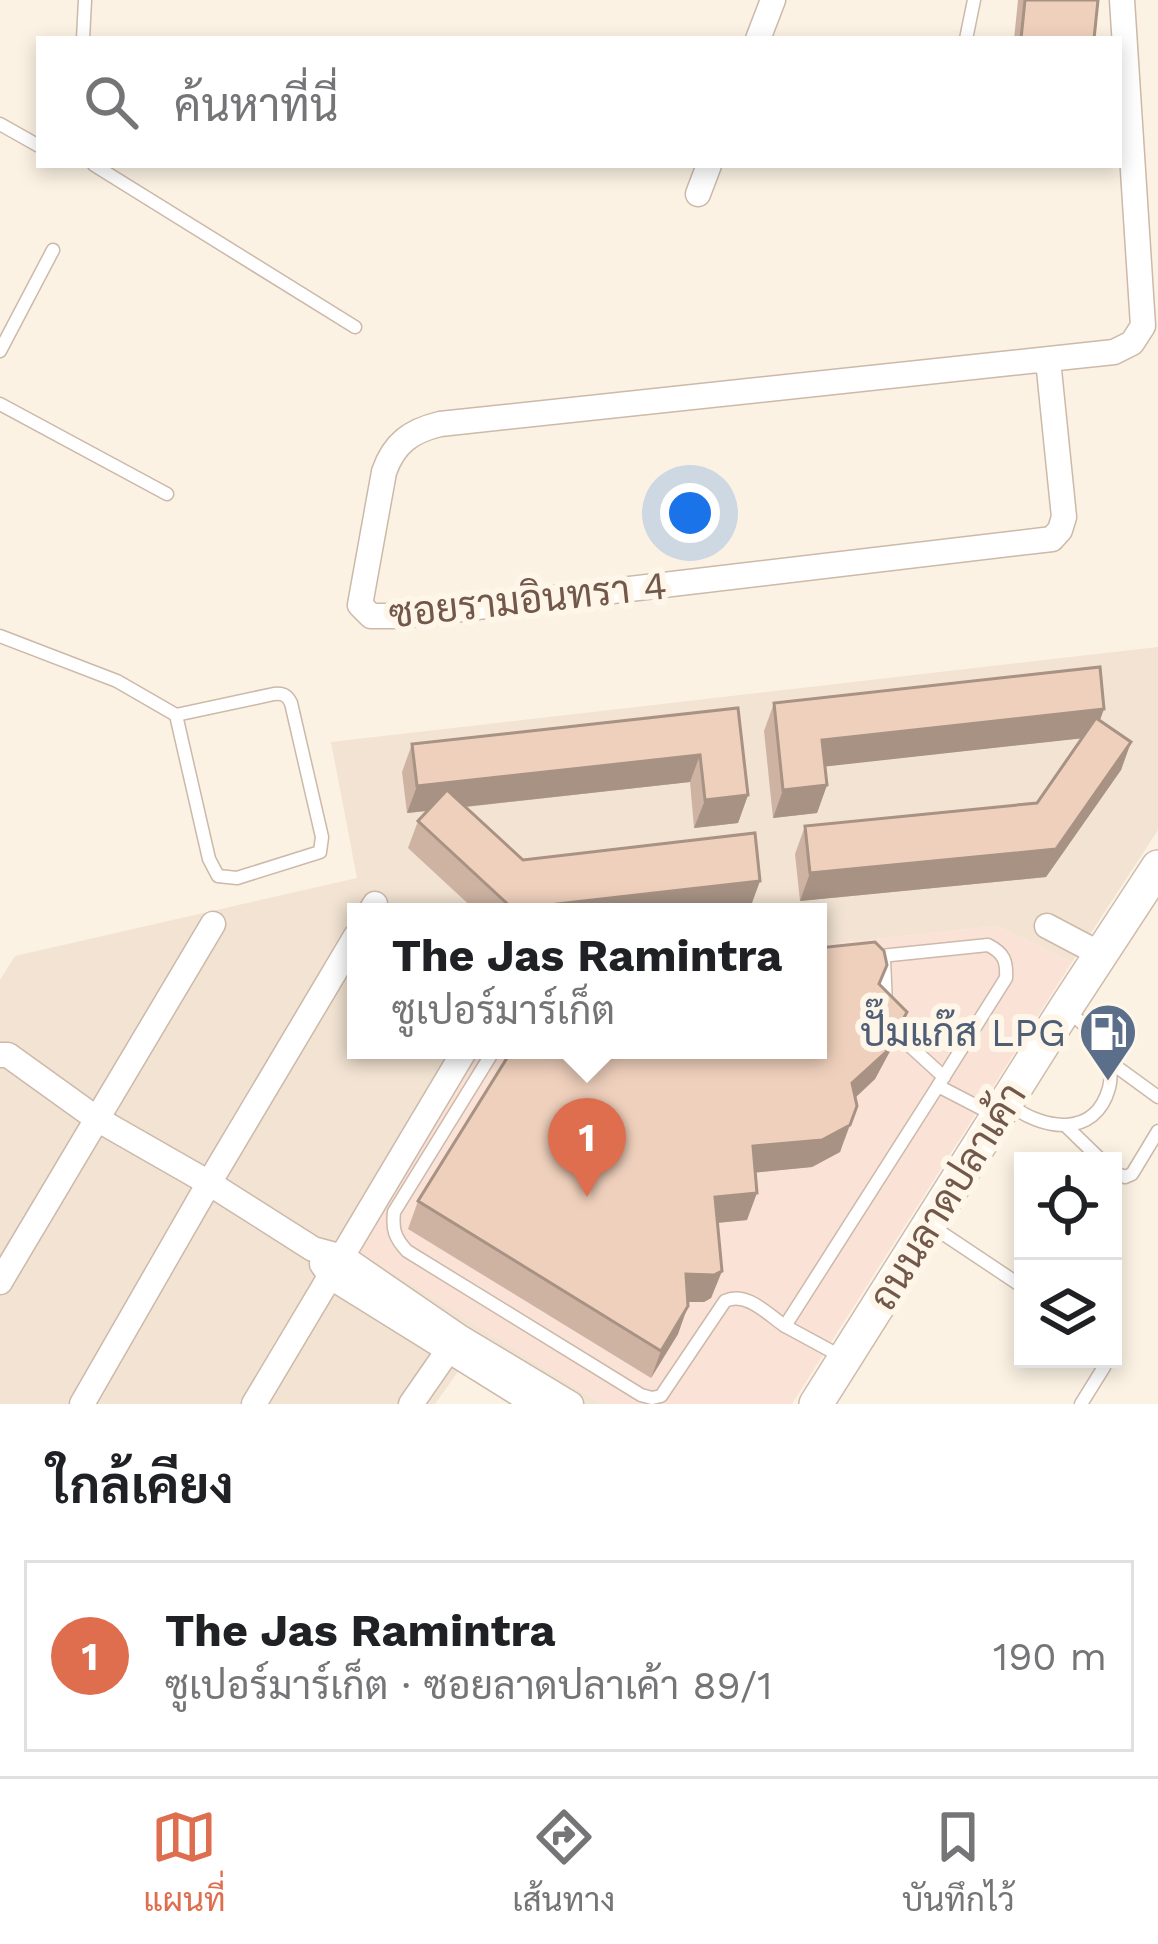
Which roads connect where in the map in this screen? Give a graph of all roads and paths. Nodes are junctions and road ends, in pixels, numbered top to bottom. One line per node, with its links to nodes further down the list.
1 (86, 0): 5 (lane)
2 (773, 0): 6 (street)
3 (974, 0): 7 (lane)
4 (1122, 0): 16 (street, ซอยรามอินทรา 4)
5 (82, 36)
6 (759, 36)
7 (967, 36)
8 (0, 124): 9 (lane)
9 (36, 144)
10 (99, 168): 14 (lane)
11 (708, 168): 12 (street)
12 (698, 194)
13 (53, 250): 15 (lane)
14 (355, 327)
15 (0, 351)
16 (1048, 360): 16 (street, ซอยรามอินทรา 4)
17 (0, 405): 18 (lane)
18 (166, 494)
19 (0, 636): 20 (lane)
20 (176, 716): 20 (lane)
21 (1158, 868): 25 (main road, ถนนลาดปลาเค้า)
22 (213, 924): 36 (street)
23 (1047, 926): 25 (street)
24 (347, 951): 41 (street)
25 (1100, 954): 28 (main road, ถนนลาดปลาเค้า)
26 (884, 956): 27 (lane); 33 (lane); 33 (lane)
27 (860, 958)
28 (1065, 1010): 32 (lane); 35 (main road, ถนนลาดปลาเค้า)
29 (4, 1055): 36 (street)
30 (460, 1059): 43 (street)
31 (488, 1059): 46 (lane)
32 (1109, 1061): 34 (lane); 37 (lane)
33 (941, 1081): 35 (lane); 46 (lane)
34 (1158, 1097)
35 (1002, 1109): 37 (lane); 42 (main road, ถนนลาดปลาเค้า)
36 (97, 1119): 41 (street); 45 (street)
37 (1066, 1126): 39 (lane)
38 (1158, 1132): 40 (lane)
39 (1093, 1152)
40 (1122, 1175)
41 (208, 1183): 43 (street); 51 (street)
42 (929, 1224): 44 (lane); 48 (main road, ถนนลาดปลาเค้า)
43 (337, 1267): 47 (street); 52 (street)
44 (1014, 1281)
45 (0, 1282)
46 (785, 1326): 48 (lane)
47 (452, 1344): 53 (street); 54 (street); 55 (street)
48 (845, 1358): 50 (main road, ถนนลาดปลาเค้า)
49 (1104, 1368): 56 (lane)
50 (819, 1403)
51 (82, 1404)
52 (254, 1404)
53 (411, 1404)
54 (535, 1404)
55 (571, 1404)
56 (1081, 1404)

